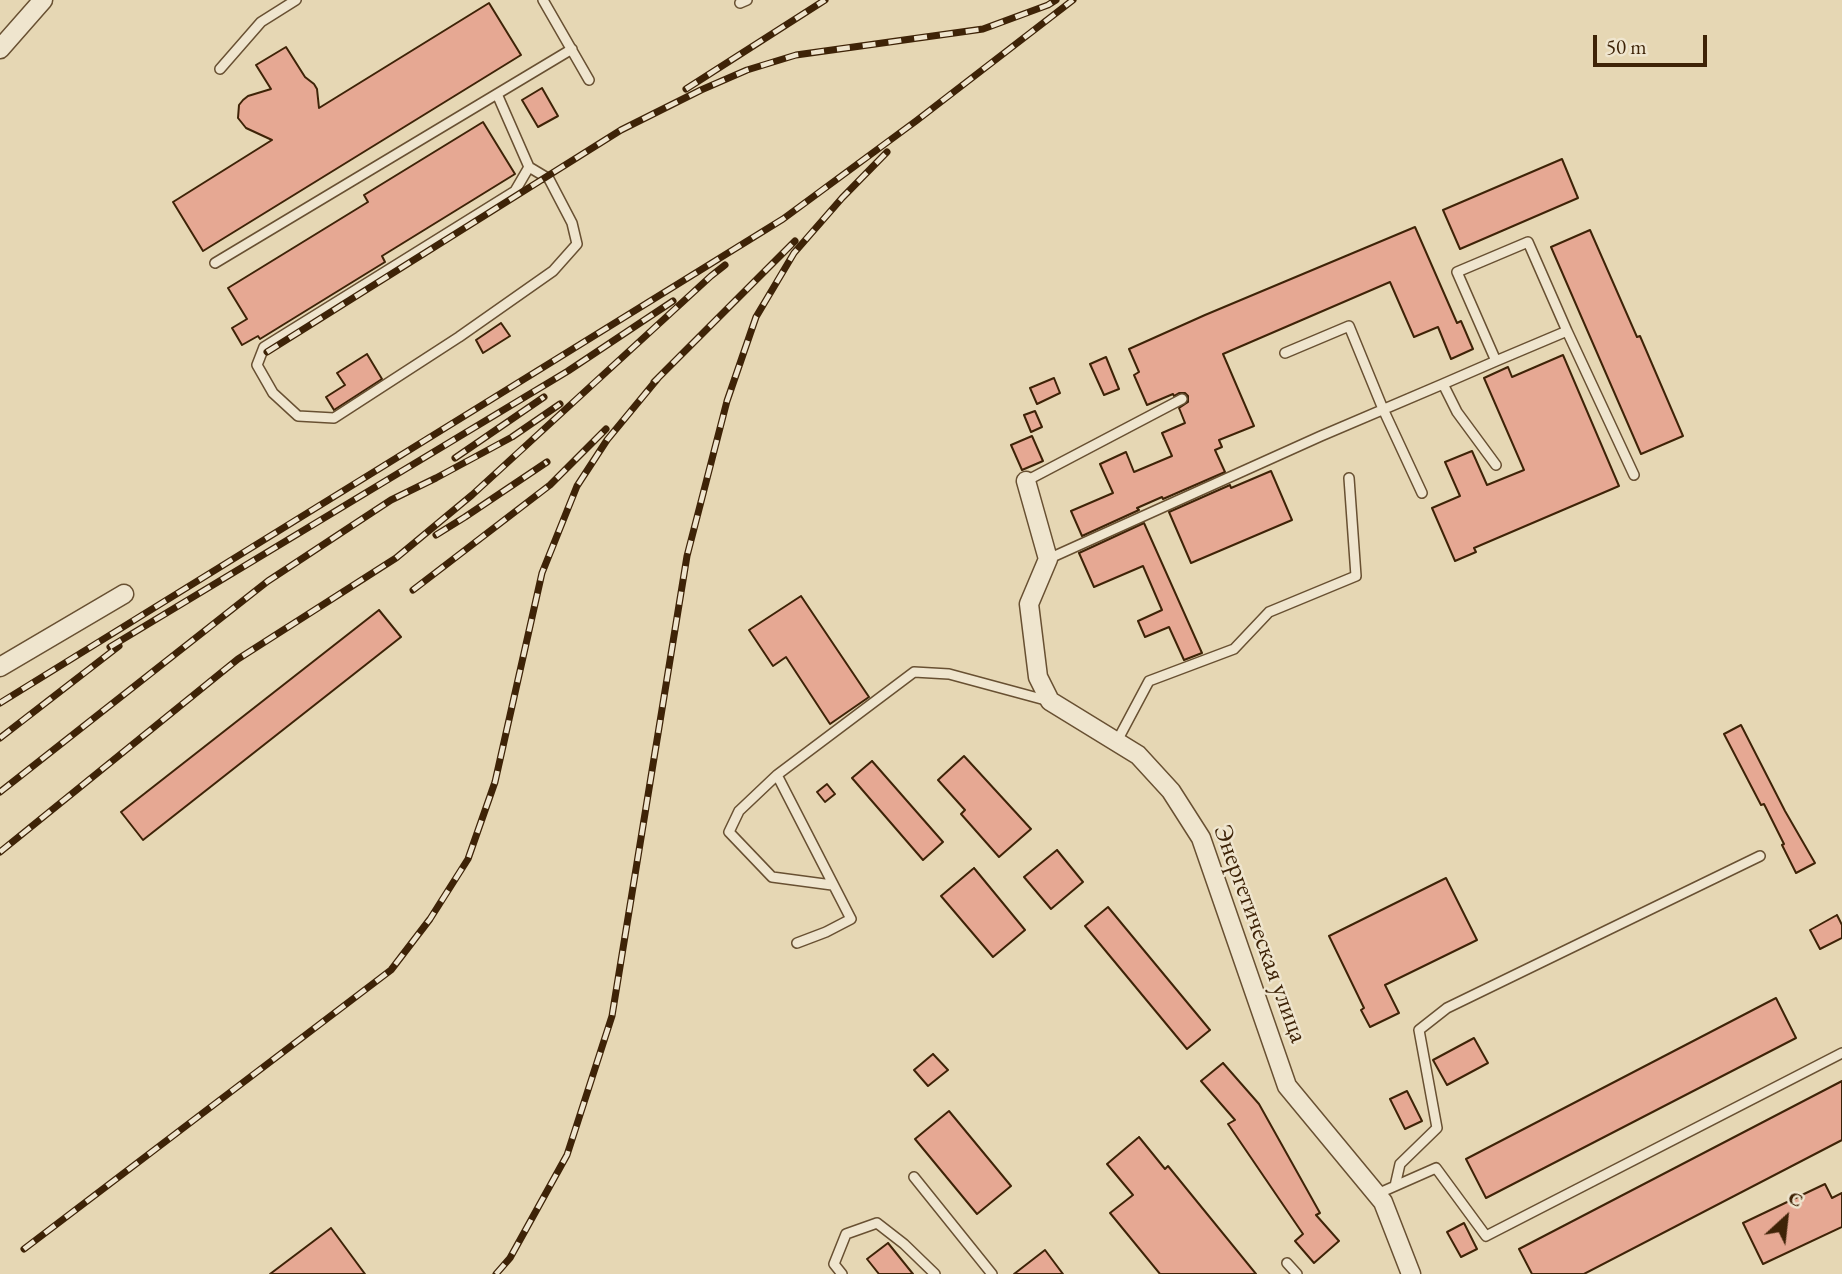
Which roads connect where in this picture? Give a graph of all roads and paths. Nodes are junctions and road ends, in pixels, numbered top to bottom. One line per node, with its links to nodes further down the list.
1 (43, 0): 4 (street)
2 (296, 0): 6 (lane)
3 (543, 0): 5 (lane)
4 (0, 48)
5 (572, 49): 7 (lane); 8 (lane)
6 (220, 69)
7 (589, 80)
8 (497, 94): 9 (lane); 10 (lane)
9 (529, 167): 9 (lane)
10 (215, 263)
11 (1567, 331): 13 (lane); 13 (lane); 18 (lane)
12 (1285, 353): 16 (lane)
13 (1496, 361): 14 (lane)
14 (1443, 384): 16 (lane); 17 (lane)
15 (1182, 399): 20 (lane)
16 (1382, 410): 21 (lane); 22 (lane)
17 (1496, 465)
18 (1634, 475)
19 (1349, 478): 26 (lane)
20 (1026, 481): 22 (street)
21 (1422, 493)
22 (1048, 559): 25 (street)
23 (124, 594): 24 (street)
24 (0, 667)
25 (1050, 701): 26 (street, Энергетическая улица); 27 (lane)
26 (1116, 743): 34 (street, Энергетическая улица)
27 (777, 775): 29 (lane); 29 (lane)
28 (1760, 856): 33 (lane)
29 (832, 885): 30 (lane)
30 (797, 943)
31 (1842, 1053): 33 (lane)
32 (914, 1177): 38 (lane)
33 (1395, 1186): 34 (lane)
34 (1377, 1194): 40 (street, Энергетическая улица)
35 (1287, 1263): 39 (lane)
36 (842, 1274): 37 (lane)
37 (935, 1274)
38 (992, 1274)
39 (1297, 1274)
40 (1411, 1274)

